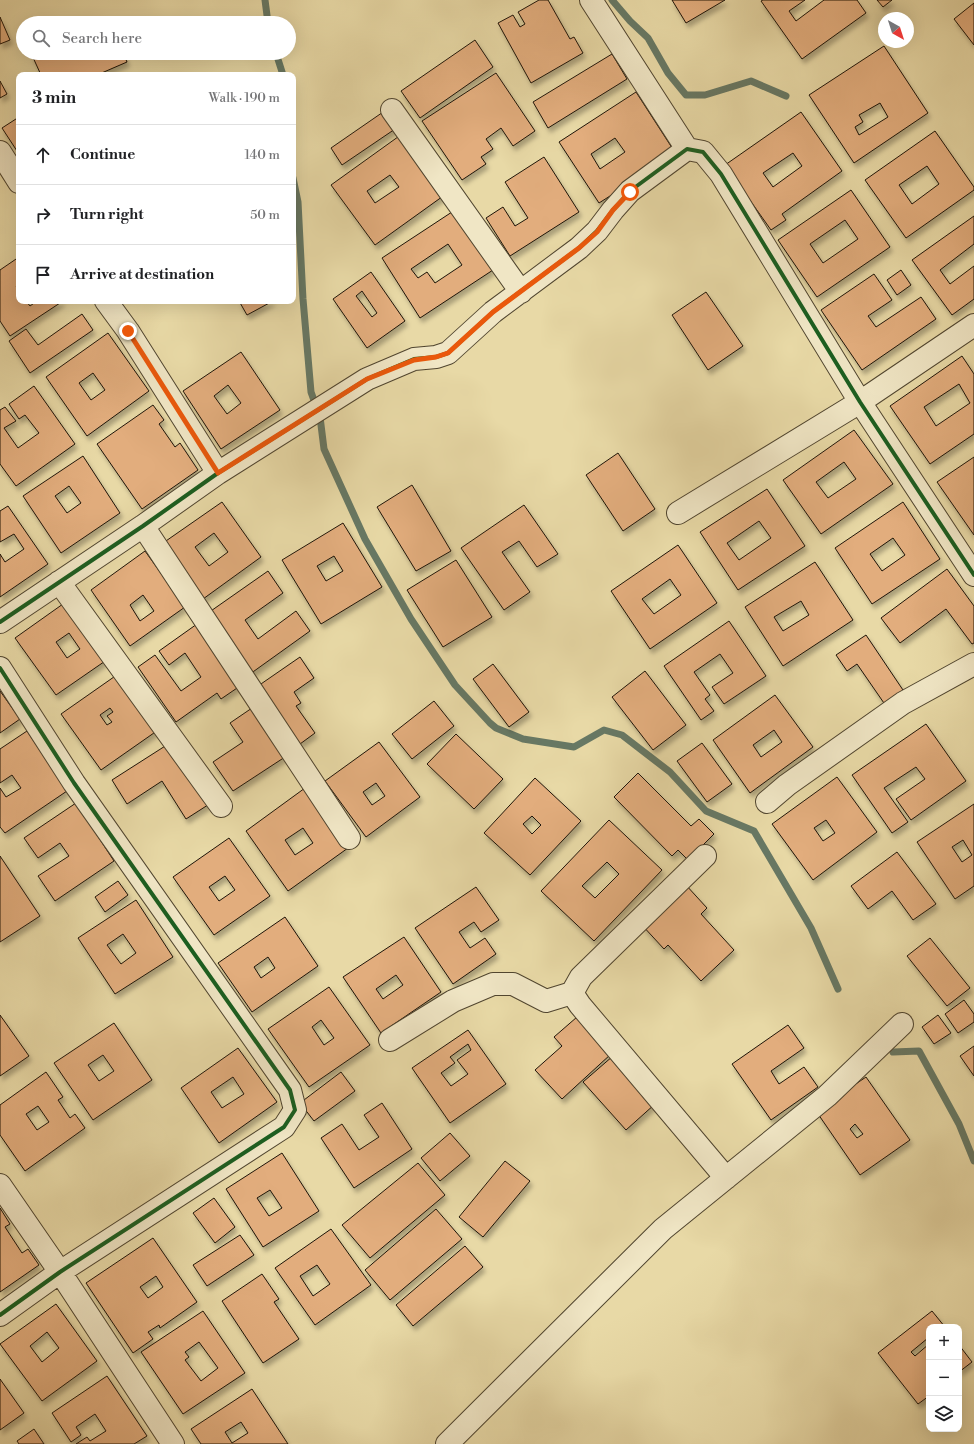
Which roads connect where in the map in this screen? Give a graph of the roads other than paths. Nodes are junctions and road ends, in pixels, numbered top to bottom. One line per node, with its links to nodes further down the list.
1 (591, 0): 3 (street)
2 (392, 110): 6 (street)
3 (687, 149): 6 (street); 9 (street)
4 (0, 152): 5 (street)
5 (16, 177)
6 (521, 292): 10 (street)
7 (108, 304): 10 (street)
8 (974, 325): 9 (street)
9 (860, 402): 11 (street); 13 (street)
10 (218, 473): 12 (street)
11 (678, 513)
12 (143, 526): 14 (street); 20 (street)
13 (974, 575)
14 (59, 582): 15 (street); 19 (street)
15 (0, 622)
16 (974, 664): 18 (street)
17 (0, 668): 27 (street)
18 (767, 802)
19 (221, 806)
20 (349, 838)
21 (705, 856): 22 (street)
22 (572, 993): 24 (street); 25 (street)
23 (902, 1024): 25 (street)
24 (390, 1040)
25 (726, 1178): 30 (street)
26 (0, 1185): 27 (street)
27 (60, 1272): 28 (street); 29 (street)
28 (0, 1315)
29 (173, 1444)
30 (447, 1444)

